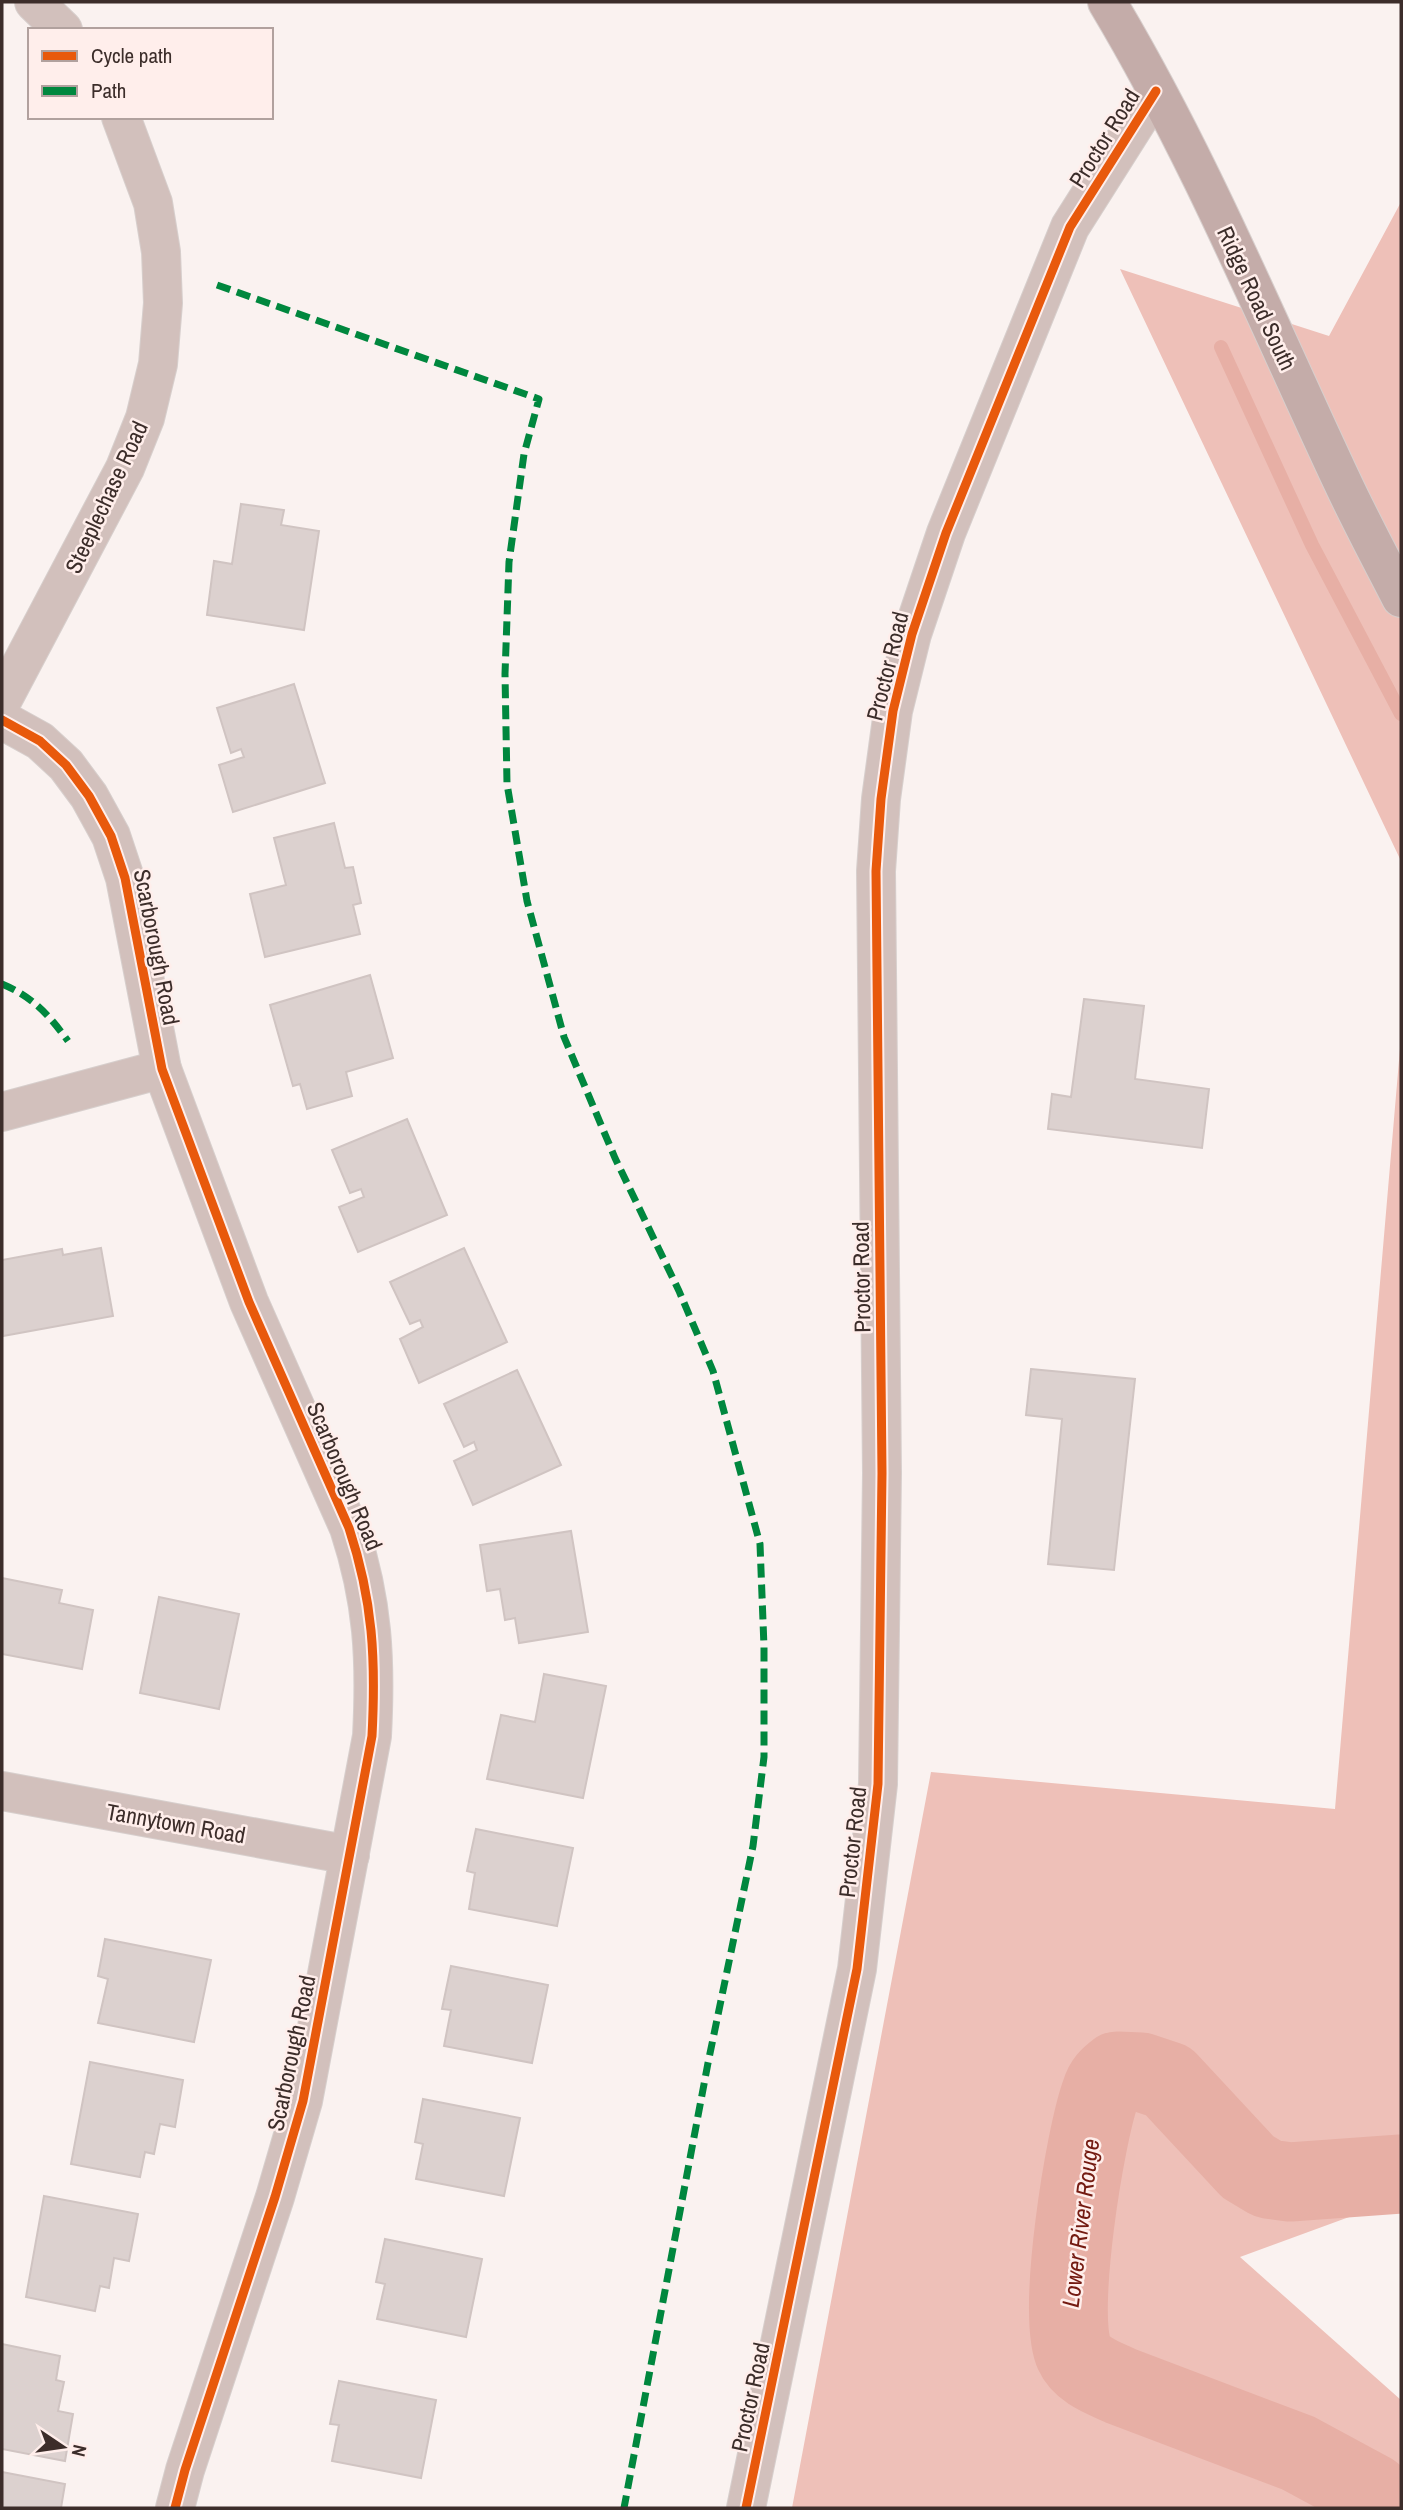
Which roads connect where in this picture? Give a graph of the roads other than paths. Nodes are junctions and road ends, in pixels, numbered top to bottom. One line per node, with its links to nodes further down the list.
1 (34, 2): 3 (street)
2 (1107, 2): 4 (main road, Ridge Road South)
3 (62, 28)
4 (1156, 92): 6 (main road, Ridge Road South); 14 (street, Proctor Road)
5 (122, 119): 7 (street, Steeplechase Road)
6 (1401, 598)
7 (2, 701)
8 (2, 720): 9 (street, Scarborough Road)
9 (162, 1069): 10 (street); 12 (street, Scarborough Road)
10 (2, 1112)
11 (2, 1791): 12 (street, Tannytown Road)
12 (350, 1854): 13 (street, Scarborough Road)
13 (175, 2508)
14 (746, 2508)

